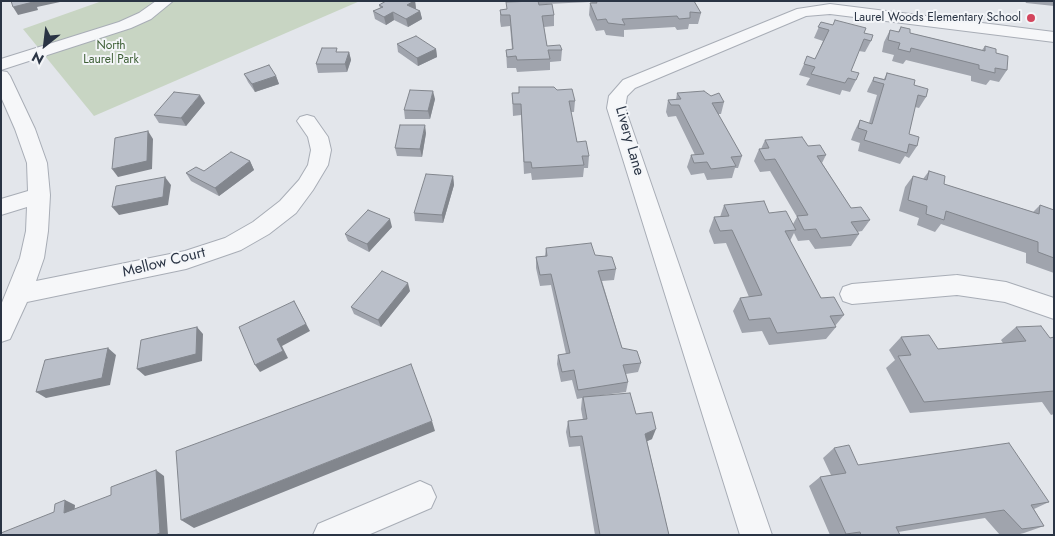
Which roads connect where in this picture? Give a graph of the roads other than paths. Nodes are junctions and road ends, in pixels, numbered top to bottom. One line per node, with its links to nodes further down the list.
1 (166, 1): 3 (street)
2 (1054, 37): 14 (street, Livery Lane)
3 (1, 65)
4 (1, 76): 6 (street)
5 (307, 121): 8 (street, Mellow Court)
6 (39, 195): 7 (street); 8 (street)
7 (1, 207)
8 (19, 294): 11 (street)
9 (852, 294): 10 (street)
10 (1054, 309)
11 (1, 331)
12 (420, 498): 13 (street)
13 (329, 535)
14 (756, 535)

